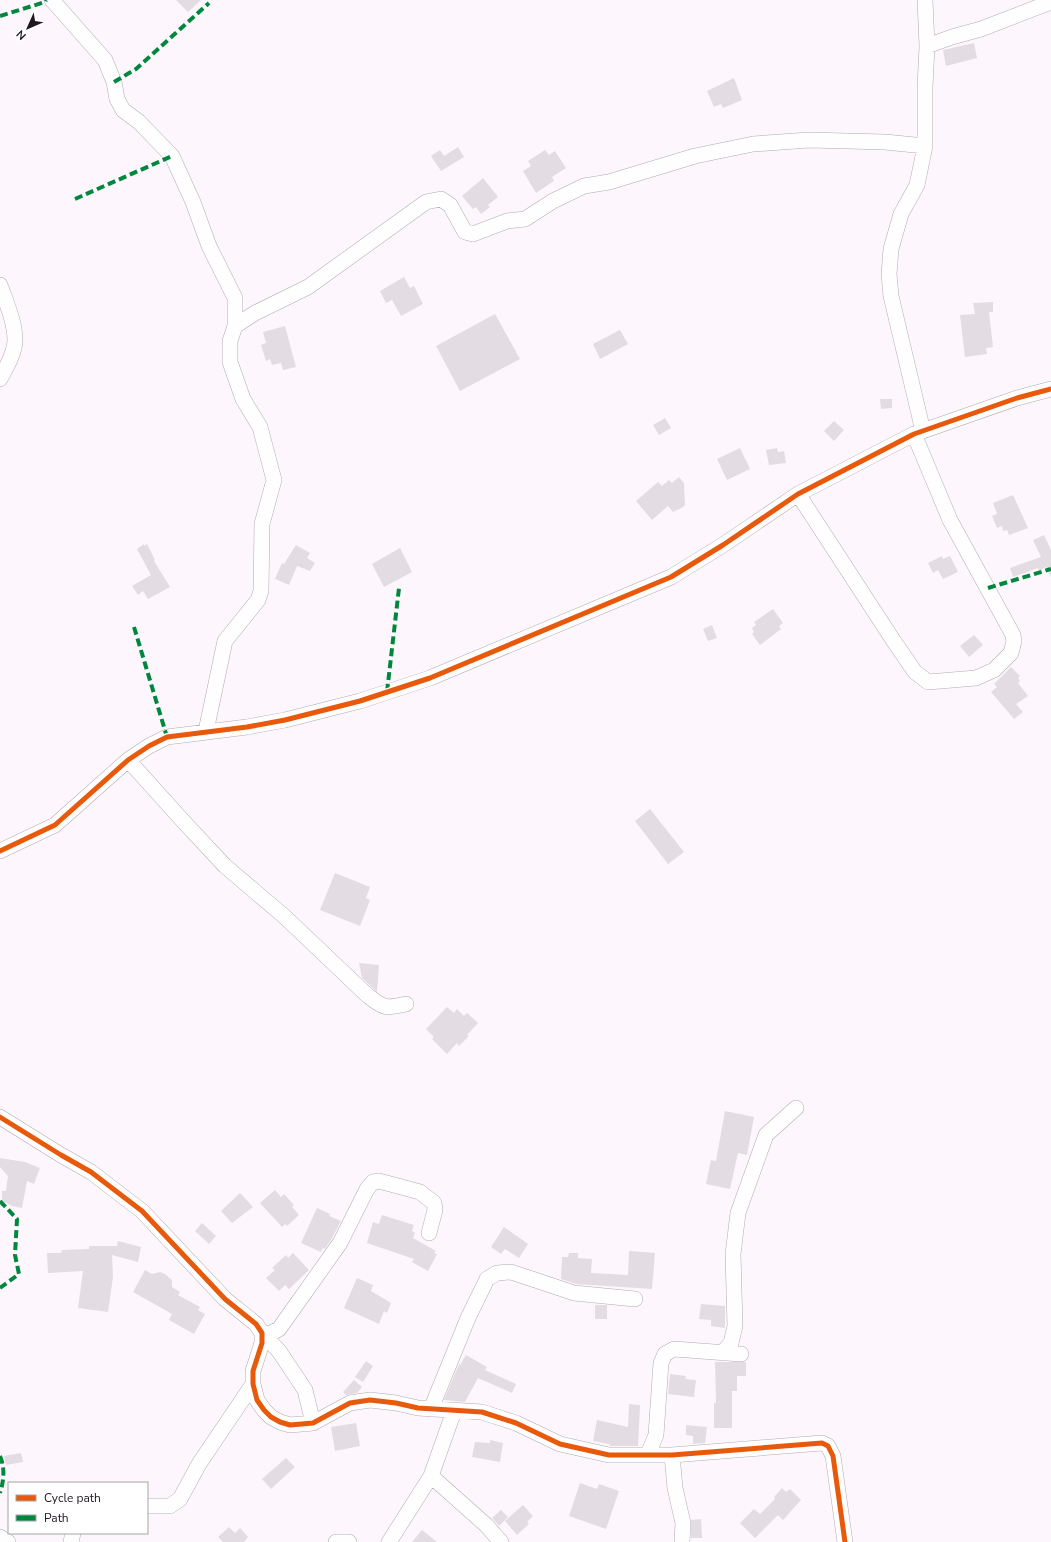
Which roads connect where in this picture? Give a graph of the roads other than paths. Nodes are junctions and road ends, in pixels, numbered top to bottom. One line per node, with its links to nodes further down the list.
1 (52, 0): 7 (street)
2 (925, 0): 4 (street)
3 (1051, 2): 4 (street)
4 (927, 46): 5 (street)
5 (925, 146): 7 (street); 10 (street)
6 (0, 285): 8 (street)
7 (235, 326): 12 (street)
8 (0, 379)
9 (1051, 389): 10 (street)
10 (919, 432): 11 (street); 11 (street)
11 (798, 494): 12 (street)
12 (206, 731): 13 (street)
13 (128, 760): 14 (street); 15 (street)
14 (0, 851)
15 (406, 1004)
16 (796, 1108): 21 (street)
17 (0, 1117): 20 (street)
18 (428, 1233): 20 (street)
19 (635, 1299): 24 (street)
20 (264, 1335): 23 (street); 26 (street)
21 (722, 1353): 22 (street); 27 (street)
22 (740, 1354)
23 (253, 1384): 26 (street); 30 (street)
24 (431, 1409): 25 (street); 26 (street)
25 (454, 1411): 27 (street); 29 (street)
26 (313, 1423)
27 (648, 1454): 28 (street)
28 (672, 1454): 37 (street); 38 (street)
29 (430, 1476): 35 (street); 36 (street)
30 (148, 1506)
31 (0, 1537): 32 (street)
32 (8, 1542)
33 (336, 1542): 34 (street)
34 (350, 1542)
35 (389, 1542)
36 (501, 1542)
37 (682, 1542)
38 (844, 1542)

